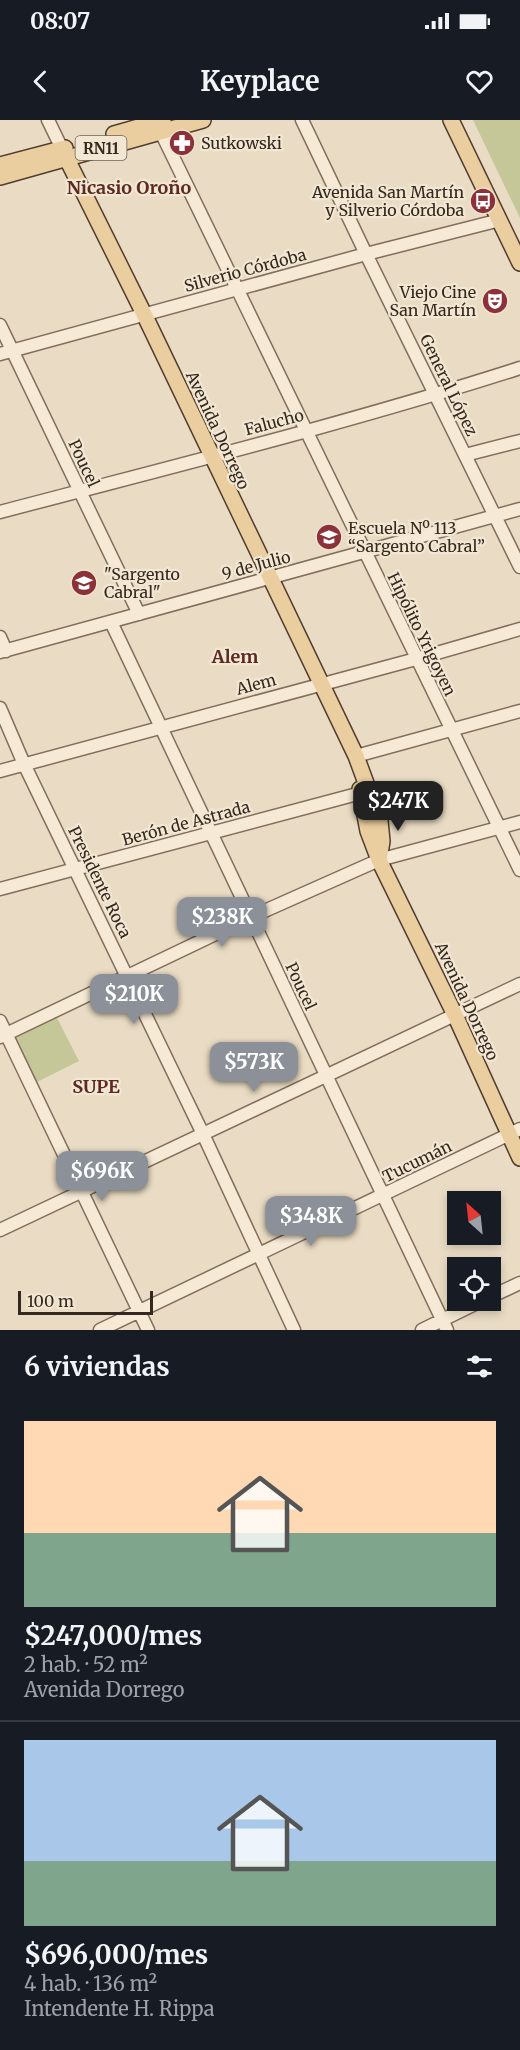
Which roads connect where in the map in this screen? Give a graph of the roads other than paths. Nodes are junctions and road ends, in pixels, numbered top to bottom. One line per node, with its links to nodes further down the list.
1 (48, 120): 7 (street, Avenida Dorrego)
2 (203, 120): 6 (main road, RN11)
3 (303, 120): 12 (street, General López)
4 (451, 120): 10 (main road)
5 (462, 120): 11 (main road)
6 (159, 123): 7 (main road, RN11); 14 (street, Hipólito Yrigoyen)
7 (64, 153): 8 (main road, RN11); 9 (main road, RN11); 15 (main road, Avenida Dorrego)
8 (0, 165)
9 (0, 177)
10 (500, 220): 12 (street, Silverio Córdoba); 13 (main road)
11 (520, 239)
12 (366, 254): 14 (street, Silverio Córdoba); 19 (street, General López)
13 (520, 263)
14 (238, 290): 15 (street, Silverio Córdoba); 20 (street, Hipólito Yrigoyen)
15 (144, 314): 17 (street, Silverio Córdoba); 23 (main road, Avenida Dorrego)
16 (0, 325): 17 (street, Poucel)
17 (6, 352): 24 (street, Poucel)
18 (520, 368): 19 (street, Falucho)
19 (436, 395): 20 (street, Falucho); 22 (street, General López)
20 (306, 431): 23 (street, Falucho); 28 (street, Hipólito Yrigoyen)
21 (520, 441): 22 (street)
22 (465, 455): 27 (street, General López)
23 (210, 456): 24 (street, Falucho); 30 (main road, Avenida Dorrego)
24 (79, 491): 26 (street, Falucho); 31 (street, Poucel)
25 (520, 509): 27 (street, 9 de Julio)
26 (0, 512)
27 (495, 515): 28 (street, 9 de Julio); 29 (street, General López)
28 (365, 553): 30 (street, 9 de Julio); 36 (street, Hipólito Yrigoyen)
29 (520, 567)
30 (270, 579): 31 (street, 9 de Julio); 37 (main road, Avenida Dorrego)
31 (139, 614): 32 (street, 9 de Julio)
32 (111, 622): 35 (street, 9 de Julio); 40 (street, Poucel)
33 (520, 629): 36 (street, Alem)
34 (0, 637): 35 (street)
35 (3, 652)
36 (416, 659): 37 (street, Alem); 41 (street, Hipólito Yrigoyen)
37 (321, 684): 40 (street, Alem); 42 (main road, Avenida Dorrego)
38 (0, 708): 43 (street, Presidente Roca)
39 (520, 711): 41 (street)
40 (161, 727): 43 (street, Alem); 49 (street, Poucel)
41 (451, 731): 42 (street); 48 (street, Hipólito Yrigoyen)
42 (356, 756): 45 (main road, Avenida Dorrego); 46 (main road, Avenida Dorrego)
43 (24, 764): 44 (street, Alem); 51 (street, Presidente Roca)
44 (0, 771)
45 (361, 793): 46 (street); 49 (street, Berón de Astrada); 50 (main road, Avenida Dorrego)
46 (375, 808): 50 (main road, Avenida Dorrego)
47 (520, 822): 48 (street)
48 (500, 827): 50 (street); 52 (street, Hipólito Yrigoyen)
49 (213, 834): 51 (street, Berón de Astrada); 54 (street, Poucel)
50 (379, 860): 54 (street); 57 (main road, Avenida Dorrego)
51 (76, 869): 53 (street, Berón de Astrada); 55 (street, Presidente Roca)
52 (520, 870)
53 (0, 889)
54 (251, 917): 55 (street); 60 (street, Poucel)
55 (127, 977): 59 (street); 62 (street, Presidente Roca)
56 (520, 984): 57 (street)
57 (455, 1015): 60 (street); 61 (main road, Avenida Dorrego)
58 (0, 1020): 59 (street)
59 (3, 1035): 64 (street)
60 (325, 1076): 62 (street); 65 (street, Poucel)
61 (514, 1131): 63 (main road, Avenida Dorrego); 65 (street, Tucumán)
62 (203, 1134): 64 (street); 67 (street, Presidente Roca)
63 (520, 1158)
64 (81, 1192): 66 (street); 70 (street)
65 (383, 1195): 67 (street, Tucumán); 72 (street, Poucel)
66 (0, 1230)
67 (260, 1255): 70 (street, Tucumán); 75 (street, Presidente Roca)
68 (520, 1283): 69 (street)
69 (501, 1292)
70 (139, 1311): 73 (street, Tucumán); 74 (street)
71 (466, 1311): 72 (street)
72 (444, 1325): 76 (street)
73 (100, 1330)
74 (148, 1330)
75 (294, 1330)
76 (422, 1330)

